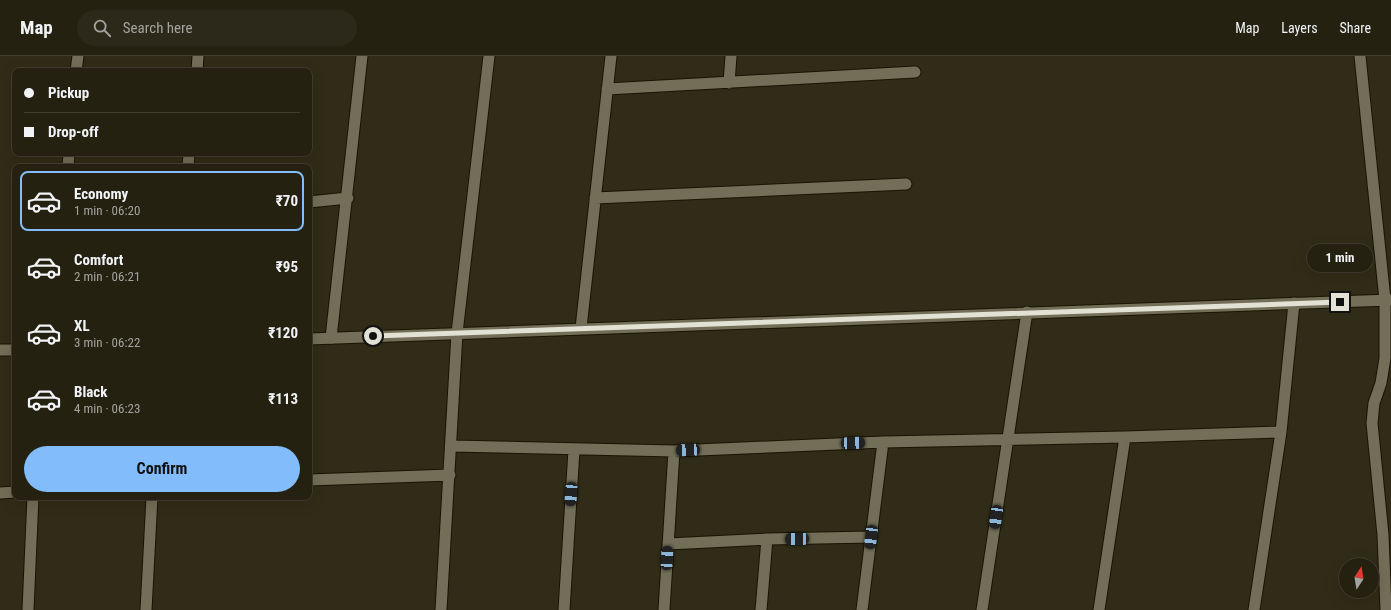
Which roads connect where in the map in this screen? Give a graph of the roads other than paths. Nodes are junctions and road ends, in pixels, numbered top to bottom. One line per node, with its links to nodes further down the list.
1 (78, 56): 8 (street)
2 (198, 56): 9 (street)
3 (362, 56): 14 (street)
4 (489, 56): 21 (street)
5 (611, 56): 12 (street)
6 (731, 56): 11 (street)
7 (1360, 56): 17 (street)
8 (76, 68)
9 (197, 68)
10 (915, 72): 11 (street)
11 (729, 83): 12 (street)
12 (608, 89): 15 (street)
13 (906, 184): 15 (street)
14 (348, 198): 16 (street); 22 (street)
15 (595, 198): 20 (street)
16 (312, 202)
17 (1388, 300): 18 (street); 52 (street)
18 (1294, 303): 19 (street); 26 (street)
19 (1027, 312): 20 (street); 28 (street)
20 (581, 328): 21 (street)
21 (457, 333): 22 (street); 30 (street)
22 (331, 338): 23 (street)
23 (312, 339)
24 (0, 350): 25 (street)
25 (12, 350)
26 (1281, 432): 27 (street); 51 (street)
27 (1125, 437): 28 (street); 50 (street)
28 (1008, 439): 29 (street); 49 (street)
29 (883, 442): 32 (street); 39 (street)
30 (452, 446): 31 (street); 33 (street)
31 (574, 450): 32 (street); 45 (street)
32 (674, 451): 41 (street)
33 (450, 475): 34 (street); 44 (street)
34 (312, 480)
35 (12, 492): 36 (street)
36 (0, 493)
37 (33, 500): 42 (street)
38 (152, 500): 43 (street)
39 (871, 537): 40 (street); 48 (street)
40 (767, 539): 41 (street); 47 (street)
41 (668, 544): 46 (street)
42 (28, 610)
43 (146, 610)
44 (441, 610)
45 (564, 610)
46 (664, 610)
47 (761, 610)
48 (862, 610)
49 (982, 610)
50 (1099, 610)
51 (1254, 610)
52 (1386, 610)

